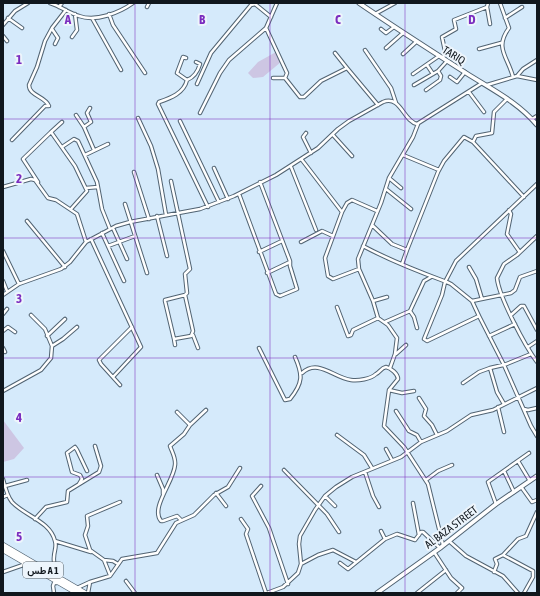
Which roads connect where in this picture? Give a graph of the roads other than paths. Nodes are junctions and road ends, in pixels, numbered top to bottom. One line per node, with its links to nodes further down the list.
1 (28, 3): 20 (street)
2 (50, 3): 12 (street)
3 (62, 3): 12 (street)
4 (133, 3): 17 (street)
5 (149, 3): 11 (street)
6 (277, 3): 19 (street)
7 (359, 3): 18 (main road, TARIQ)
8 (395, 3): 18 (street)
9 (488, 3): 13 (street)
10 (500, 3): 22 (street)
11 (147, 6)
12 (60, 7): 15 (street)
13 (487, 8): 23 (street); 42 (street)
14 (522, 8): 22 (street)
15 (66, 10): 16 (street); 27 (street)
16 (75, 14): 21 (street); 32 (street)
17 (109, 14): 21 (street); 52 (street)
18 (374, 14): 25 (main road, TARIQ)
19 (271, 17): 28 (street); 63 (street)
20 (8, 18): 24 (street); 26 (street)
21 (91, 18): 49 (street)
22 (505, 18): 35 (street)
23 (490, 24)
24 (3, 25)
25 (394, 27): 29 (street); 30 (main road, TARIQ)
26 (22, 28)
27 (52, 28): 36 (street); 86 (street)
28 (266, 28): 59 (street); 73 (street)
29 (381, 29)
30 (403, 33): 34 (main road, TARIQ); 37 (street)
31 (3, 36): 33 (street)
32 (72, 37)
33 (7, 42)
34 (416, 42): 41 (street); 42 (main road, TARIQ)
35 (501, 43): 38 (street); 57 (street)
36 (55, 44)
37 (386, 48)
38 (479, 49)
39 (365, 50): 69 (street)
40 (335, 53): 48 (street)
41 (404, 54)
42 (441, 57): 45 (main road, TARIQ); 47 (street)
43 (186, 58): 60 (street)
44 (537, 60): 55 (street)
45 (447, 61): 50 (street); 51 (main road, TARIQ)
46 (196, 62): 60 (street)
47 (427, 65): 53 (street); 54 (street)
48 (347, 68): 59 (street); 70 (street)
49 (121, 70)
50 (438, 71): 54 (street); 66 (street)
51 (465, 72): 56 (street); 62 (main road, TARIQ)
52 (145, 73)
53 (413, 74)
54 (433, 74): 64 (street)
55 (517, 76): 57 (street); 61 (street)
56 (450, 77)
57 (513, 77): 65 (street)
58 (273, 78): 59 (street)
59 (285, 78)
60 (187, 80): 115 (street)
61 (537, 80)
62 (482, 83): 65 (main road, TARIQ); 67 (street)
63 (197, 84)
64 (414, 85)
65 (487, 86): 68 (main road, TARIQ)
66 (426, 90)
67 (469, 92): 72 (street); 80 (street)
68 (507, 99): 77 (main road, TARIQ); 87 (street)
69 (396, 103): 70 (street); 80 (street)
70 (378, 105): 85 (street)
71 (90, 108): 82 (street)
72 (484, 112)
73 (200, 113)
74 (76, 115): 82 (street)
75 (537, 116): 77 (street)
76 (138, 118): 122 (street)
77 (532, 119): 81 (main road, TARIQ)
78 (180, 121): 113 (street)
79 (62, 122): 83 (street)
80 (418, 124): 93 (street)
81 (537, 125)
82 (84, 127): 90 (street)
83 (51, 132): 89 (street); 111 (street)
84 (306, 133): 91 (street)
85 (333, 135): 91 (street); 94 (street)
86 (12, 140)
87 (473, 142): 98 (street); 110 (street)
88 (108, 144): 90 (street)
89 (62, 147): 92 (street); 106 (street)
90 (94, 150): 92 (street)
91 (311, 153): 95 (street)
92 (85, 155): 105 (street)
93 (402, 155): 98 (street); 100 (street)
94 (352, 156)
95 (302, 160): 96 (street); 120 (street)
96 (291, 167): 102 (street); 129 (street)
97 (214, 168): 112 (street)
98 (438, 170): 141 (street)
99 (134, 172): 124 (street)
100 (389, 178): 107 (street); 108 (street)
101 (171, 181): 121 (street)
102 (260, 182): 109 (street); 135 (street)
103 (537, 184): 110 (street)
104 (3, 187): 111 (street)
105 (98, 187): 106 (street); 128 (street)
106 (86, 188): 116 (street)
107 (401, 188)
108 (386, 189): 117 (street); 119 (street)
109 (239, 194): 112 (street); 144 (street)
110 (524, 197): 118 (street)
111 (50, 198): 116 (street)
112 (228, 199): 113 (street)
113 (219, 202): 115 (street)
114 (125, 204): 126 (street)
115 (208, 207): 121 (street)
116 (71, 209): 136 (street)
117 (410, 209)
118 (509, 210): 143 (street); 158 (street)
119 (377, 211): 120 (street); 127 (street)
120 (342, 212): 132 (street)
121 (177, 214): 122 (street); 162 (street)
122 (166, 215): 123 (street)
123 (157, 216): 124 (street); 145 (street)
124 (148, 218): 126 (street)
125 (27, 221): 149 (street)
126 (130, 222): 128 (street); 131 (street)
127 (372, 225): 140 (street); 141 (street)
128 (111, 229): 130 (street); 137 (street)
129 (316, 230)
130 (102, 233): 134 (street); 139 (street)
131 (135, 236): 137 (street); 153 (street)
132 (333, 236): 138 (street); 151 (street)
133 (537, 236): 143 (street)
134 (91, 239): 136 (street); 180 (street)
135 (282, 241): 144 (street); 147 (street)
136 (86, 242): 149 (street)
137 (119, 242): 139 (street); 146 (street)
138 (301, 242)
139 (108, 246): 157 (street)
140 (363, 246): 148 (street); 151 (street)
141 (407, 250): 148 (street)
142 (3, 251): 159 (street)
143 (519, 251): 163 (street)
144 (259, 252): 154 (street)
145 (167, 256)
146 (127, 259)
147 (290, 262): 154 (street); 154 (street)
148 (402, 264): 155 (street)
149 (65, 267): 159 (street)
150 (469, 267): 165 (street)
151 (359, 269): 166 (street)
152 (537, 271): 163 (street)
153 (147, 273)
154 (268, 273)
155 (431, 276): 158 (street); 170 (street)
156 (3, 281): 160 (street)
157 (124, 281)
158 (445, 282): 167 (street); 174 (street)
159 (19, 284): 160 (street)
160 (7, 291): 161 (street)
161 (3, 295)
162 (185, 295): 185 (street); 188 (street)
163 (501, 295): 165 (street); 173 (street)
164 (387, 297): 166 (street)
165 (482, 298): 167 (street)
166 (373, 301): 175 (street)
167 (472, 301): 174 (street)
168 (337, 307): 175 (street)
169 (8, 310): 171 (street)
170 (410, 311): 177 (street); 181 (street)
171 (3, 314)
172 (31, 315): 186 (street)
173 (511, 315): 178 (street); 182 (street)
174 (479, 316): 187 (street)
175 (378, 318): 177 (street)
176 (65, 319): 186 (street)
177 (384, 322): 198 (street)
178 (515, 324): 187 (street); 196 (street)
179 (77, 327): 191 (street)
180 (132, 327): 206 (street); 206 (street)
181 (417, 328)
182 (537, 330)
183 (3, 331): 184 (street)
184 (15, 332)
185 (193, 335): 188 (street); 194 (street)
186 (47, 336): 191 (street)
187 (489, 336): 202 (street)
188 (174, 339): 190 (street)
189 (537, 341): 196 (street)
190 (175, 345)
191 (52, 346): 211 (street)
192 (406, 346): 198 (street)
193 (3, 348): 197 (street)
194 (198, 348)
195 (259, 348): 205 (street)
196 (528, 348): 199 (street)
197 (5, 352)
198 (395, 354): 203 (street)
199 (532, 354): 201 (street); 202 (street)
200 (296, 357): 205 (street)
201 (537, 362)
202 (504, 365): 204 (street); 213 (street)
203 (390, 368): 205 (street); 210 (street)
204 (490, 368): 207 (street); 215 (street)
205 (302, 373)
206 (113, 377): 208 (street)
207 (463, 383)
208 (120, 385)
209 (537, 388): 213 (street)
210 (388, 390): 212 (street); 230 (street)
211 (3, 391)
212 (414, 391)
213 (519, 397): 215 (street); 218 (street)
214 (419, 398): 225 (street)
215 (504, 404): 216 (street)
216 (498, 407): 223 (street); 225 (street)
217 (537, 408): 218 (street)
218 (524, 409): 226 (street)
219 (206, 410): 222 (street)
220 (396, 411): 227 (street)
221 (177, 412): 222 (street)
222 (190, 425): 254 (street)
223 (504, 432)
224 (337, 435): 236 (street)
225 (436, 435): 227 (street)
226 (537, 436)
227 (421, 442): 230 (street)
228 (95, 446): 248 (street)
229 (386, 449): 232 (street)
230 (408, 453): 232 (street); 245 (street)
231 (529, 453): 233 (street)
232 (392, 460): 236 (street)
233 (518, 461): 239 (street); 246 (street)
234 (452, 465): 245 (street)
235 (240, 468): 251 (street)
236 (372, 468): 240 (street)
237 (284, 470): 261 (street)
238 (88, 471): 248 (street)
239 (504, 471): 252 (street); 260 (street)
240 (365, 472): 255 (street); 264 (street)
241 (157, 475): 254 (street)
242 (537, 477): 246 (main road, AL BAZA STREET)
243 (3, 479): 247 (street)
244 (27, 480): 247 (street)
245 (426, 480): 276 (street)
246 (530, 481): 250 (main road, AL BAZA STREET)
247 (5, 486): 253 (street)
248 (78, 486): 266 (street)
249 (261, 486): 295 (street)
250 (522, 488): 252 (main road, AL BAZA STREET); 257 (street)
251 (216, 493): 262 (street); 268 (street)
252 (515, 493): 260 (main road, AL BAZA STREET)
253 (8, 495): 256 (street); 266 (street)
254 (162, 496): 268 (street)
255 (325, 496): 261 (street); 263 (street)
256 (3, 498)
257 (537, 500)
258 (120, 502): 278 (street)
259 (412, 503): 271 (street)
260 (496, 504): 274 (main road, AL BAZA STREET)
261 (318, 505): 269 (street); 286 (street)
262 (226, 506)
263 (335, 506)
264 (379, 507)
265 (537, 512): 280 (street)
266 (35, 519): 273 (street)
267 (241, 519): 301 (street)
268 (181, 520): 285 (street)
269 (339, 532)
270 (381, 532): 272 (street)
271 (418, 535): 272 (street); 276 (street)
272 (385, 539): 282 (street)
273 (55, 541): 278 (street); 291 (street)
274 (448, 541): 276 (main road, AL BAZA STREET); 289 (street)
275 (3, 546): 291 (highway, طس A 1)
276 (441, 547): 279 (main road, AL BAZA STREET)
277 (3, 550): 284 (highway, طس A 1)
278 (92, 552): 281 (street)
279 (434, 552): 287 (street); 302 (main road, AL BAZA STREET)
280 (503, 555): 289 (street); 306 (street)
281 (104, 560): 285 (street); 290 (street)
282 (356, 562): 283 (street); 286 (street)
283 (340, 563)
284 (26, 564): 288 (street); 294 (highway, طس A 1)
285 (118, 564): 290 (street)
286 (301, 564): 295 (street)
287 (446, 570): 303 (street); 304 (street)
288 (3, 572)
289 (494, 572): 305 (street)
290 (110, 576): 293 (street)
291 (57, 578): 296 (highway, طس A 1)
292 (126, 581): 300 (street)
293 (90, 582): 296 (street); 299 (street)
294 (59, 583): 296 (highway, طس A 1); 297 (street)
295 (288, 584): 301 (street)
296 (77, 591): 298 (highway, طس A 1)
297 (54, 593)
298 (85, 593)
299 (88, 593)
300 (135, 593)
301 (267, 593)
302 (377, 593)
303 (417, 593)
304 (457, 593)
305 (518, 593)
306 (524, 593)

